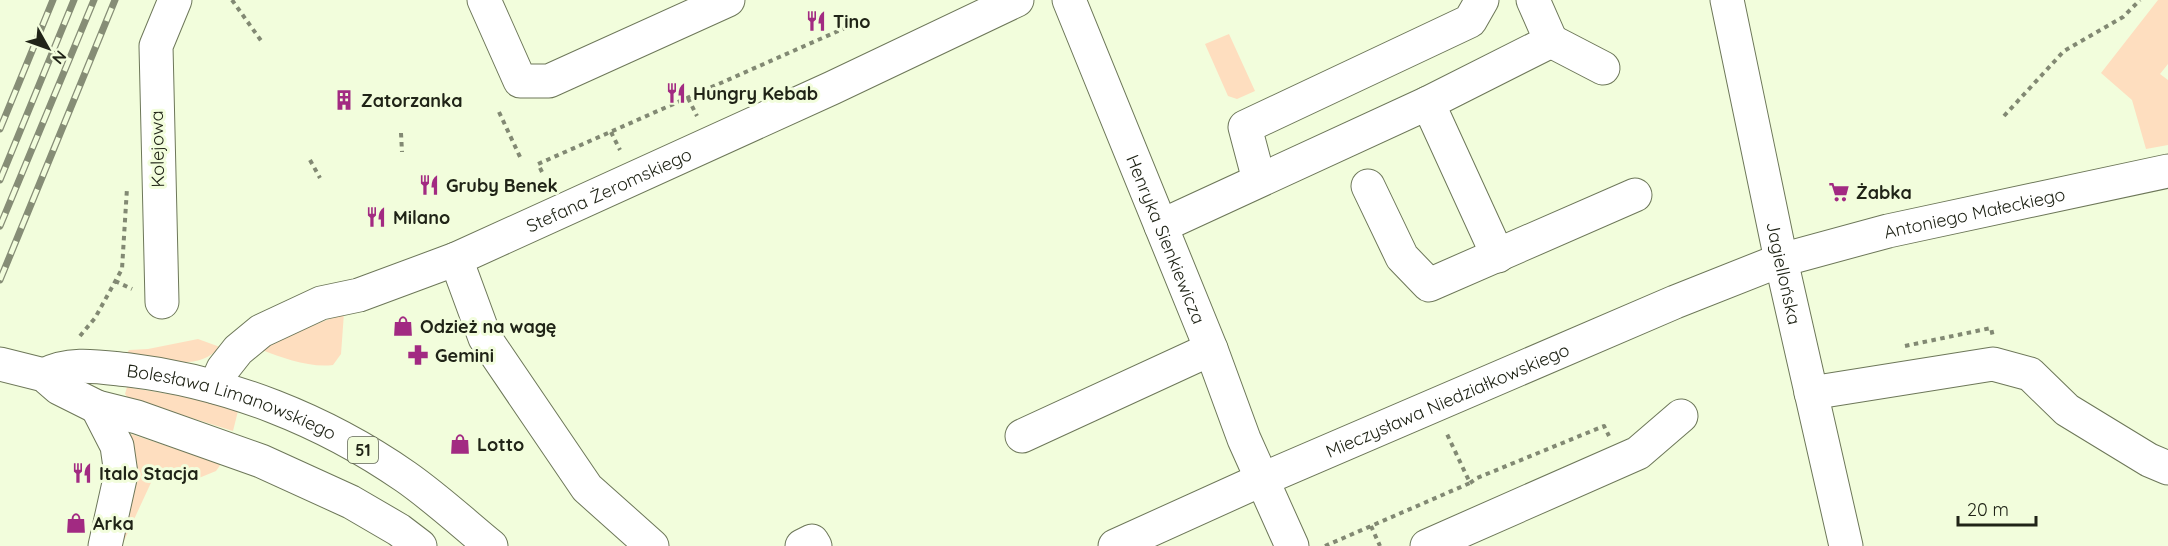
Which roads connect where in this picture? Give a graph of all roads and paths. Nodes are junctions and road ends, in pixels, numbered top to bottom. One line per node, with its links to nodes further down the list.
1 (175, 0): 37 (street, Kolejowa)
2 (232, 0): 13 (path)
3 (484, 0): 4 (street)
4 (729, 0)
5 (1017, 0): 35 (street, Stefana Żeromskiego)
6 (1069, 0): 33 (street, Henryka Sienkiewicza)
7 (1482, 0): 30 (street)
8 (1533, 0): 12 (street)
9 (1726, 0): 36 (street, Jagiellońska)
10 (2140, 0): 19 (path)
11 (845, 28): 15 (path)
12 (1551, 41): 14 (street); 16 (street)
13 (262, 42)
14 (1603, 68)
15 (688, 98): 18 (path); 20 (path)
16 (1428, 102): 30 (street); 34 (street)
17 (500, 112): 24 (path)
18 (697, 116)
19 (2004, 116)
20 (610, 132): 22 (path); 27 (path)
21 (402, 134): 23 (path)
22 (620, 150)
23 (402, 152)
24 (522, 159)
25 (310, 160): 29 (path)
26 (2168, 171): 36 (street, Antoniego Małeckiego)
27 (542, 172)
28 (128, 176): 38 (path)
29 (320, 178)
30 (1259, 180): 33 (street)
31 (1368, 186): 34 (street)
32 (1635, 195): 34 (street)
33 (1161, 226): 39 (street, Henryka Sienkiewicza)
34 (1498, 256)
35 (456, 259): 42 (street, Stefana Żeromskiego); 56 (street)
36 (1781, 260): 43 (street, Jagiellońska); 50 (street, Mieczysława Niedziałkowskiego)
37 (162, 302)
38 (75, 342)
39 (1211, 349): 47 (street); 50 (street, Henryka Sienkiewicza)
40 (0, 364): 41 (street)
41 (44, 375): 42 (street, Bolesława Limanowskiego / 51); 44 (street)
42 (215, 387): 55 (street, Bolesława Limanowskiego / 51)
43 (1811, 393): 49 (street); 64 (street, Jagiellońska)
44 (98, 407): 53 (street); 54 (street)
45 (1681, 416): 48 (street)
46 (1444, 429): 51 (path)
47 (1022, 436)
48 (1619, 461): 51 (path); 63 (street)
49 (2168, 468)
50 (1263, 479): 59 (street, Mieczysława Niedziałkowskiego); 60 (street, Henryka Sienkiewicza)
51 (1470, 483): 52 (path)
52 (1371, 526): 61 (path); 62 (path)
53 (105, 546)
54 (420, 546)
55 (491, 546)
56 (652, 546)
57 (802, 546): 58 (street)
58 (815, 546)
59 (1115, 546)
60 (1292, 546)
61 (1325, 546)
62 (1380, 546)
63 (1427, 546)
64 (1846, 546)

